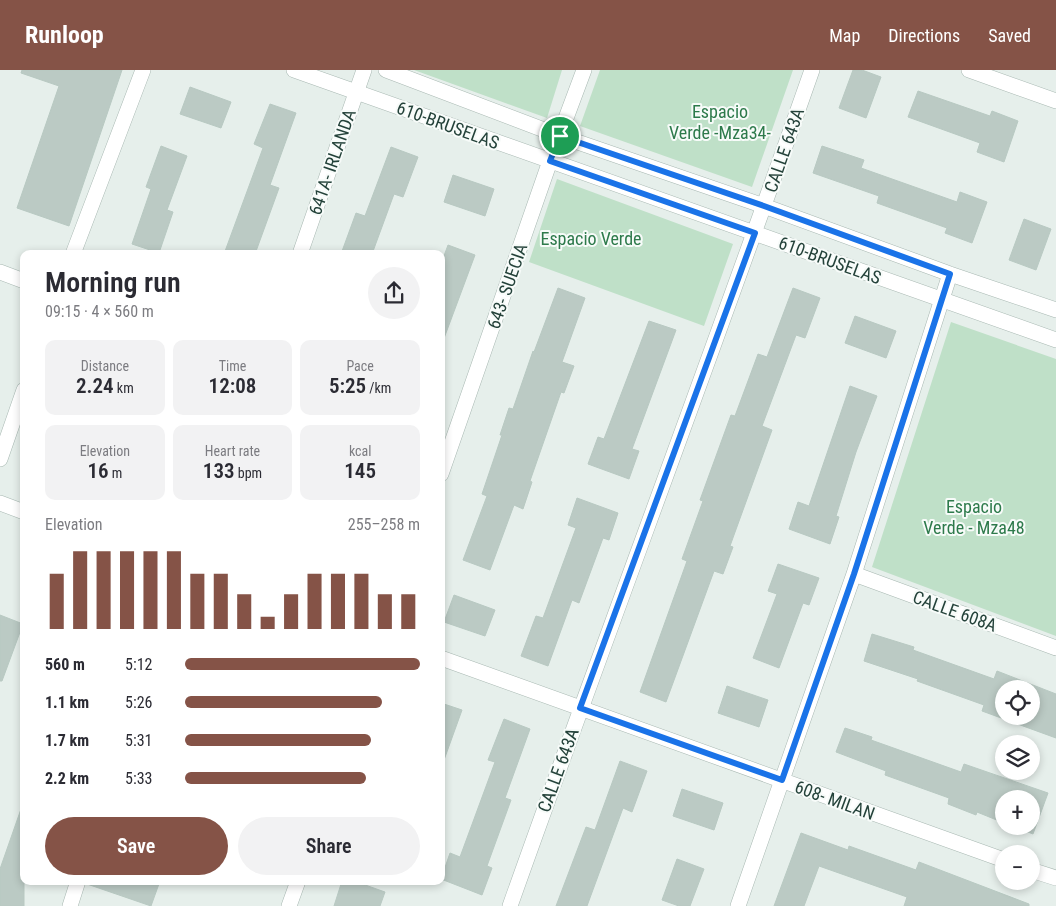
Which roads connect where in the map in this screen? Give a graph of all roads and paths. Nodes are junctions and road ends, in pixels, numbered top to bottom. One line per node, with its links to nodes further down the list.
1 (143, 70): 14 (street)
2 (294, 70): 8 (street, 610-BRUSELAS)
3 (364, 70): 8 (street, 641A- IRLANDA)
4 (386, 70): 10 (street, 610-BRUSELAS)
5 (584, 70): 10 (street, 643- SUECIA)
6 (812, 70): 12 (street, CALLE 643A)
7 (969, 70): 9 (street)
8 (356, 92): 11 (street, 610-BRUSELAS); 15 (street, 641A- IRLANDA)
9 (1056, 101)
10 (560, 136): 11 (street, 643- SUECIA); 12 (street, 610-BRUSELAS)
11 (550, 161): 13 (street, 610-BRUSELAS); 24 (street, 643- SUECIA)
12 (764, 206): 13 (street, CALLE 643A); 17 (street, 610-BRUSELAS)
13 (755, 233): 19 (street, 610-BRUSELAS); 30 (street, CALLE 643A)
14 (74, 250)
15 (301, 250)
16 (0, 272): 18 (street)
17 (950, 274): 19 (street); 20 (street, 610-BRUSELAS)
18 (20, 279)
19 (942, 299): 21 (street, 610-BRUSELAS); 27 (street)
20 (1056, 310)
21 (1056, 340)
22 (20, 402): 23 (street)
23 (0, 459)
24 (445, 463)
25 (0, 503): 26 (street)
26 (20, 510)
27 (854, 574): 28 (street, CALLE 608A); 31 (street)
28 (1056, 648)
29 (445, 659): 30 (street, 608- MILAN)
30 (580, 708): 31 (street, 608- MILAN); 39 (street, CALLE 643A)
31 (782, 780): 32 (street, 608- MILAN); 40 (street)
32 (995, 857)
33 (1040, 873): 34 (street)
34 (1056, 878)
35 (77, 885): 37 (street)
36 (297, 885): 38 (street)
37 (70, 906)
38 (289, 906)
39 (510, 906)
40 (738, 906)

